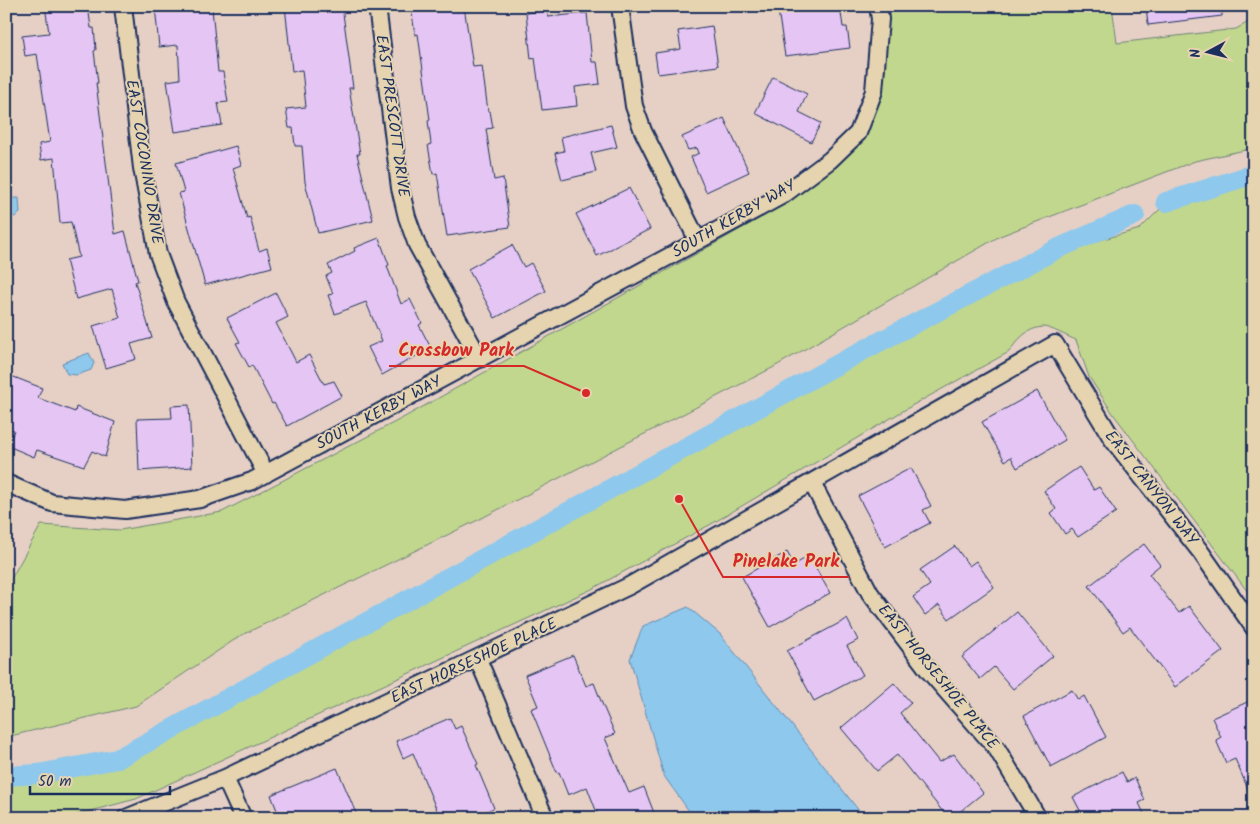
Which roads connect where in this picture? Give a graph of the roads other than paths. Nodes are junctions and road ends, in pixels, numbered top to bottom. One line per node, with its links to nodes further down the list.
1 (123, 6): 8 (street, EAST COCONINO DRIVE)
2 (377, 6): 7 (street, EAST PRESCOTT DRIVE)
3 (620, 6): 5 (street)
4 (878, 6): 5 (street, SOUTH KERBY WAY)
5 (698, 241): 7 (street, SOUTH KERBY WAY)
6 (1055, 344): 10 (street, EAST HORSESHOE PLACE); 11 (street, EAST CANYON WAY)
7 (480, 359): 8 (street, SOUTH KERBY WAY)
8 (266, 474): 9 (street, SOUTH KERBY WAY)
9 (6, 483)
10 (812, 483): 12 (street, EAST HORSESHOE PLACE); 17 (street, EAST HORSESHOE PLACE)
11 (1254, 628)
12 (478, 659): 13 (street, EAST HORSESHOE PLACE); 16 (street)
13 (225, 778): 14 (street, EAST HORSESHOE PLACE); 15 (street)
14 (126, 818)
15 (243, 818)
16 (545, 818)
17 (1038, 818)

